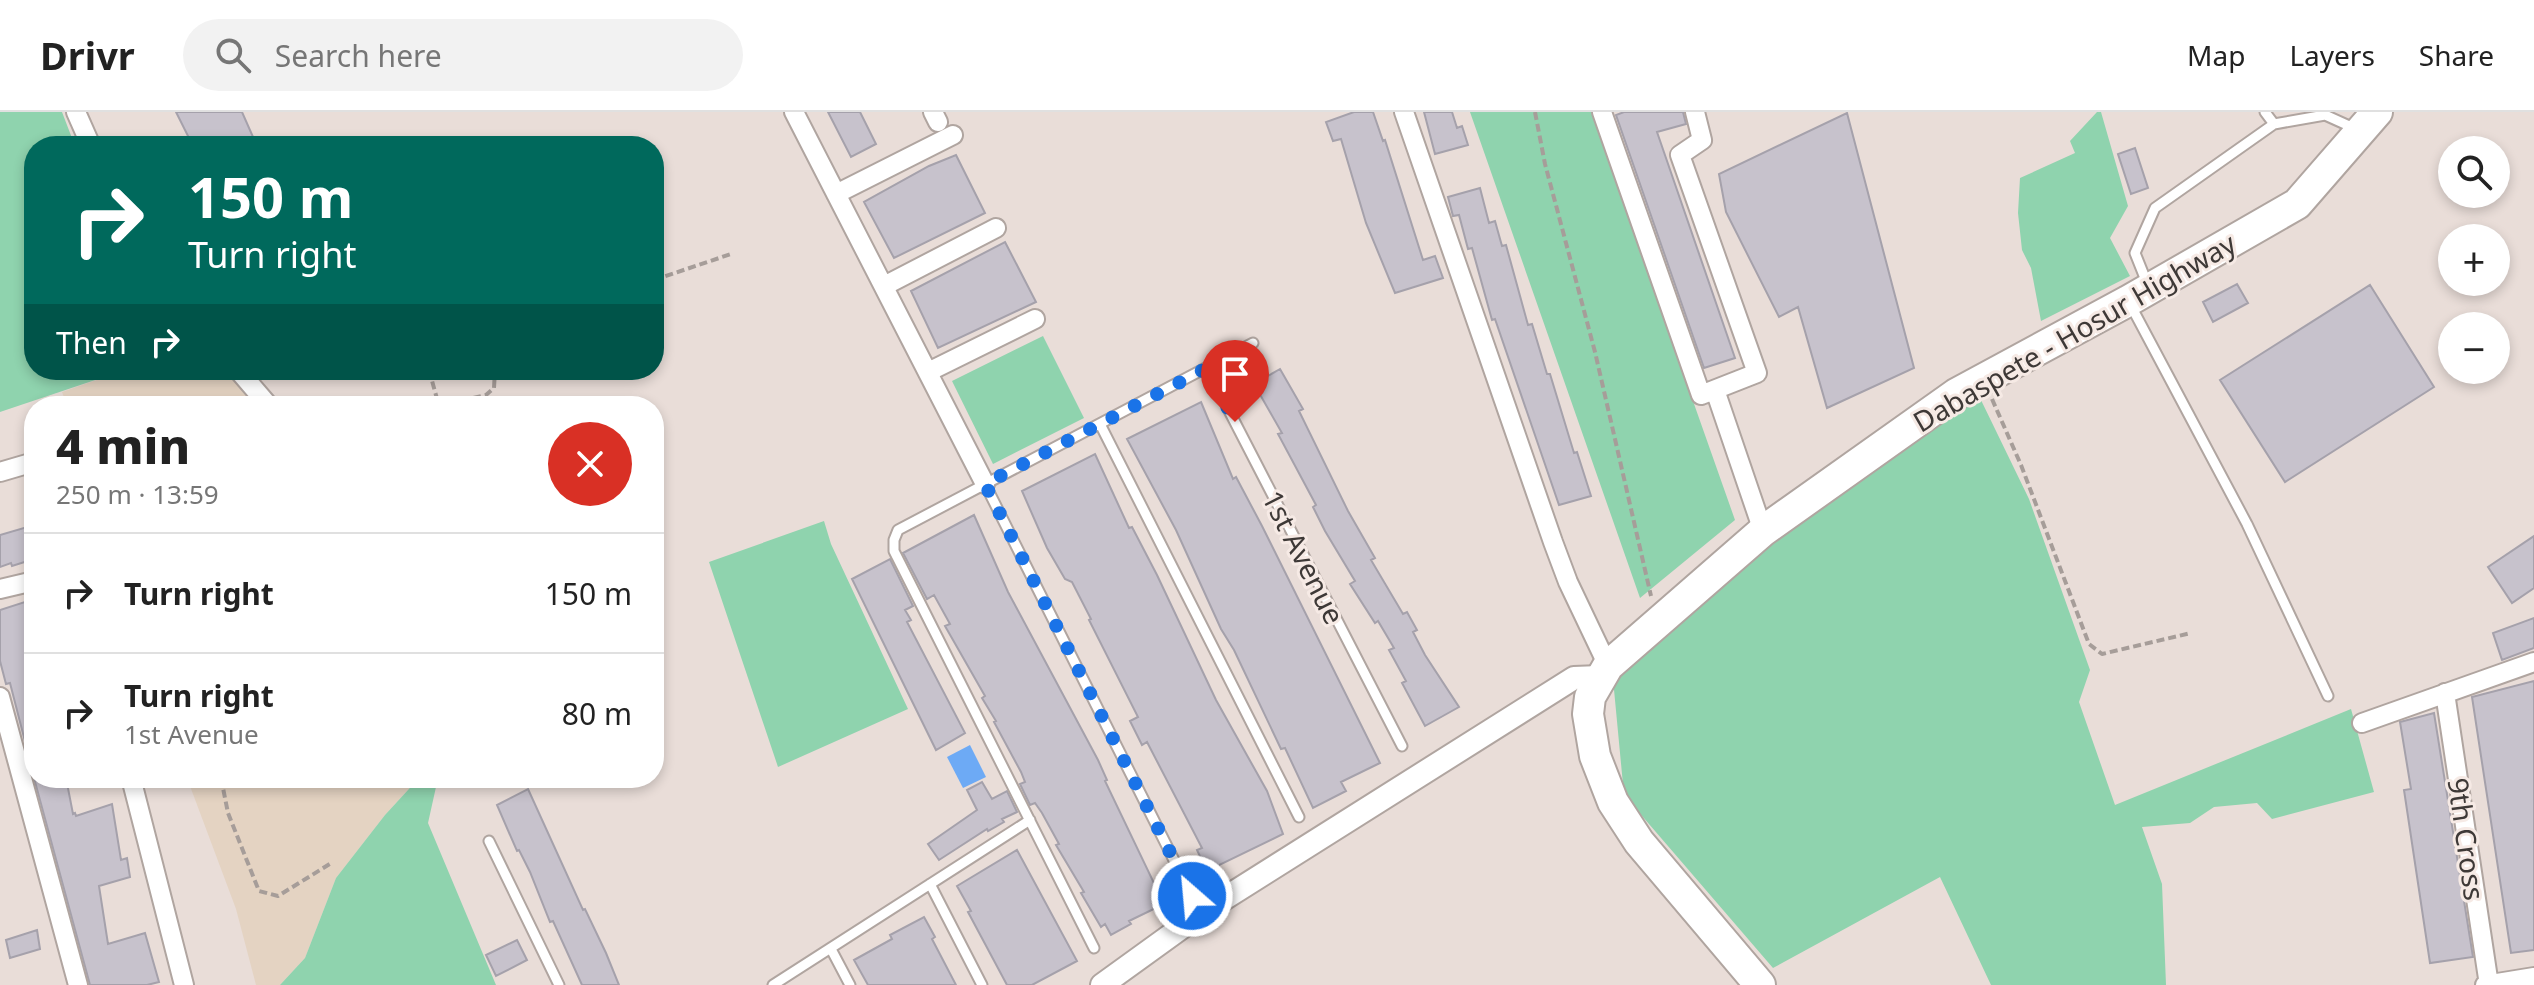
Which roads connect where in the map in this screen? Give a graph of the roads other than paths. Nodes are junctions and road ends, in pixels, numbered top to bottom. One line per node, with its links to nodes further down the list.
1 (76, 112): 10 (street)
2 (794, 112): 11 (street)
3 (1404, 112): 30 (street)
4 (1602, 112): 20 (street)
5 (1695, 112): 20 (street)
6 (2265, 112): 8 (lane)
7 (2368, 121): 8 (lane); 14 (highway, Dabaspete - Hosur Highway)
8 (2274, 124): 14 (lane)
9 (953, 135): 11 (street)
10 (87, 136)
11 (836, 194): 13 (street)
12 (996, 228): 13 (street)
13 (884, 286): 18 (street)
14 (2138, 294): 26 (highway, Dabaspete - Hosur Highway); 32 (lane)
15 (1035, 319): 18 (street)
16 (1253, 343): 17 (lane)
17 (1207, 368): 22 (lane); 35 (lane, 1st Avenue)
18 (928, 372): 25 (street)
19 (247, 380): 21 (street)
20 (1715, 390): 26 (street)
21 (260, 396)
22 (1100, 424): 25 (lane); 39 (lane)
23 (24, 465): 24 (street)
24 (0, 472)
25 (985, 484): 40 (lane); 43 (lane)
26 (1763, 531): 30 (highway, Dabaspete - Hosur Highway)
27 (24, 583): 28 (street)
28 (0, 589)
29 (2534, 662): 31 (street)
30 (1604, 672): 43 (street); 54 (highway)
31 (2445, 693): 34 (street); 55 (street, 9th Cross)
32 (2328, 696)
33 (0, 697): 36 (street)
34 (2362, 723)
35 (1402, 746)
36 (24, 786)
37 (25, 788): 47 (street)
38 (134, 788): 48 (street)
39 (1299, 817)
40 (1030, 820): 42 (lane); 44 (lane)
41 (489, 841): 49 (lane)
42 (930, 884): 45 (lane); 52 (lane)
43 (1203, 912): 53 (street)
44 (1094, 948)
45 (831, 949): 50 (lane); 51 (lane)
46 (2534, 977): 55 (street)
47 (78, 985)
48 (184, 985)
49 (559, 985)
50 (773, 985)
51 (850, 985)
52 (982, 985)
53 (1102, 985)
54 (1760, 985)
55 (2487, 985)

